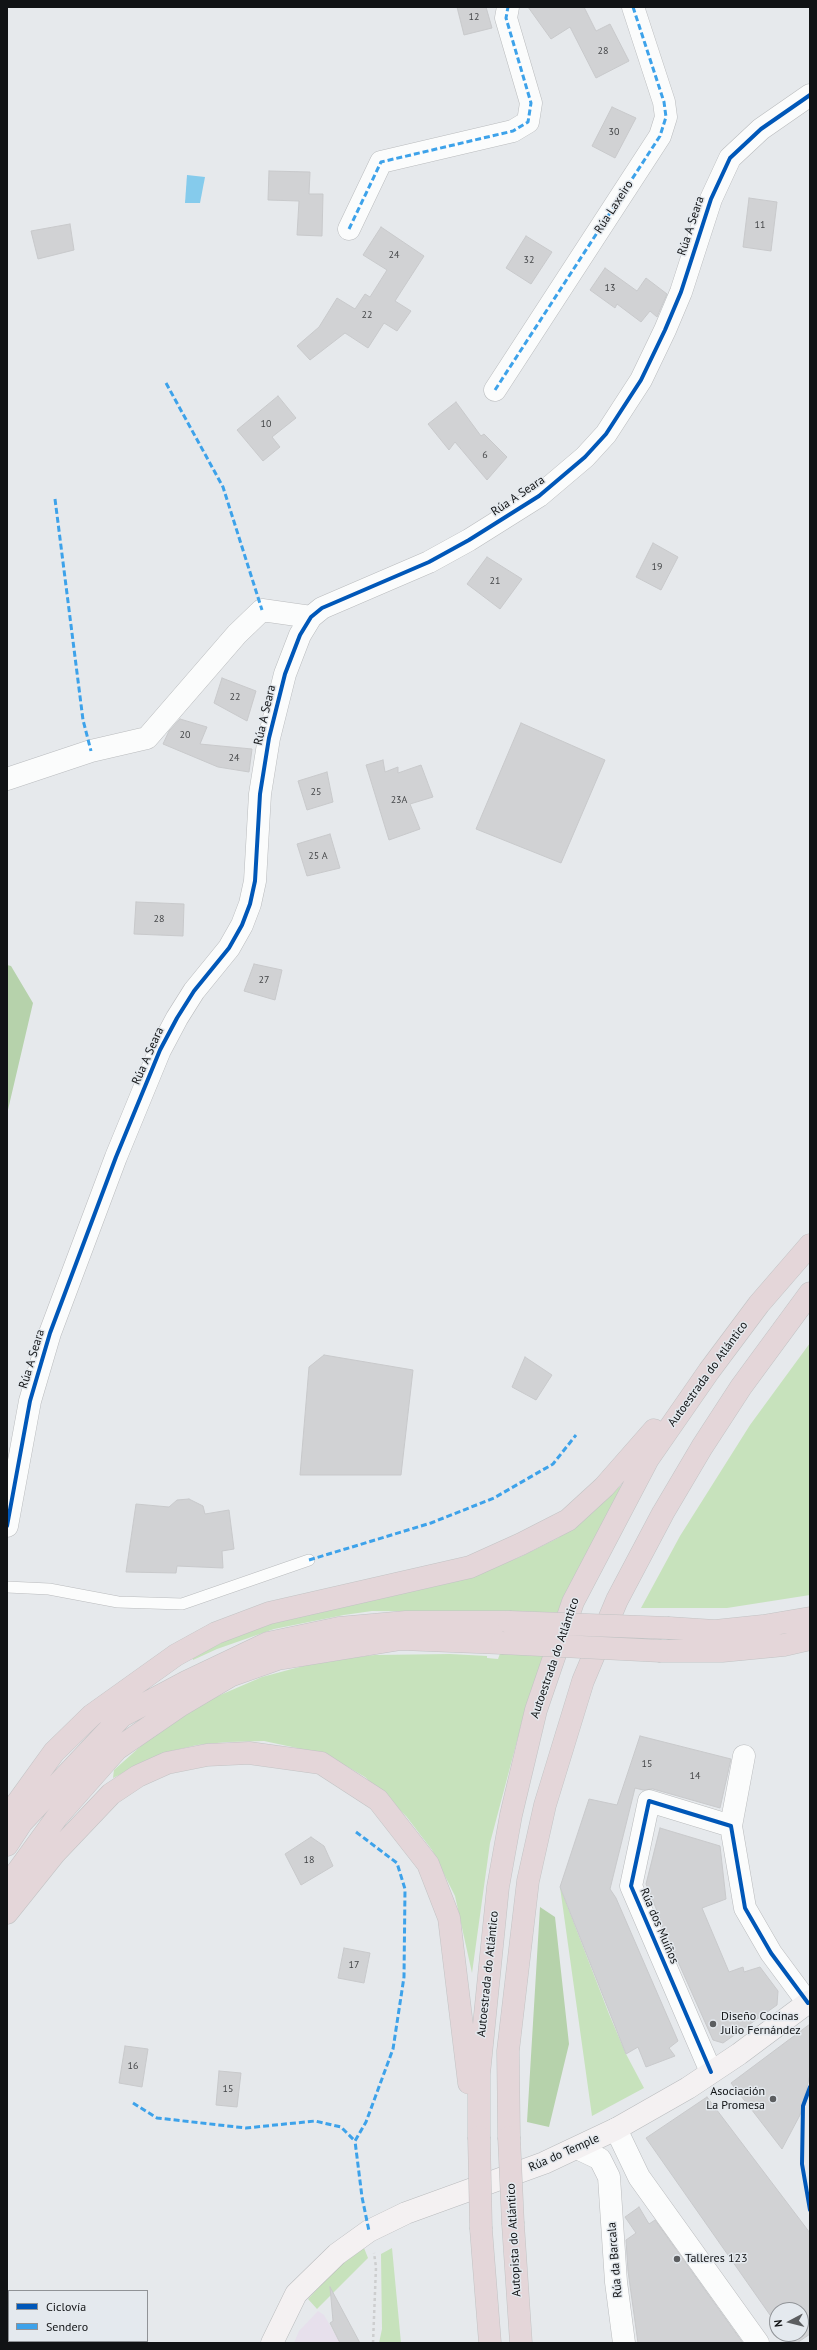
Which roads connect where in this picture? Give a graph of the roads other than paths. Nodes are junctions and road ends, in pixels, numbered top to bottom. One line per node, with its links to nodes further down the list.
1 (508, 7): 4 (street)
2 (632, 7): 5 (street, Rúa Laxeiro)
3 (810, 95): 6 (street, Rúa A Seara)
4 (349, 229)
5 (495, 390)
6 (312, 617): 7 (street); 11 (street, Rúa A Seara)
7 (7, 779)
8 (810, 1245): 10 (highway, Autoestrada do Atlántico)
9 (807, 1299): 31 (highway, Autopista do Atlántico, bridge)
10 (709, 1371): 17 (highway); 25 (highway, Autoestrada do Atlántico)
11 (7, 1526)
12 (309, 1560): 13 (lane)
13 (7, 1587)
14 (810, 1618): 19 (highway, bridge)
15 (810, 1639): 20 (highway, bridge)
16 (744, 1756): 18 (street)
17 (7, 1818)
18 (731, 1826): 22 (street); 23 (street, Rúa dos Muíños)
19 (7, 1845)
20 (7, 1886)
21 (7, 1913): 25 (highway)
22 (809, 2002): 23 (main road, Rúa do Temple)
23 (711, 2072): 24 (main road, Rúa do Temple)
24 (616, 2129): 26 (main road, Rúa do Temple); 28 (street)
25 (479, 2138): 30 (highway, bridge)
26 (577, 2148): 27 (street, Rúa da Barcala); 29 (main road, Rúa do Temple)
27 (609, 2177): 28 (street); 32 (street, Rúa da Barcala)
28 (639, 2177): 33 (street)
29 (272, 2343)
30 (490, 2343)
31 (521, 2343)
32 (624, 2343)
33 (758, 2343)

